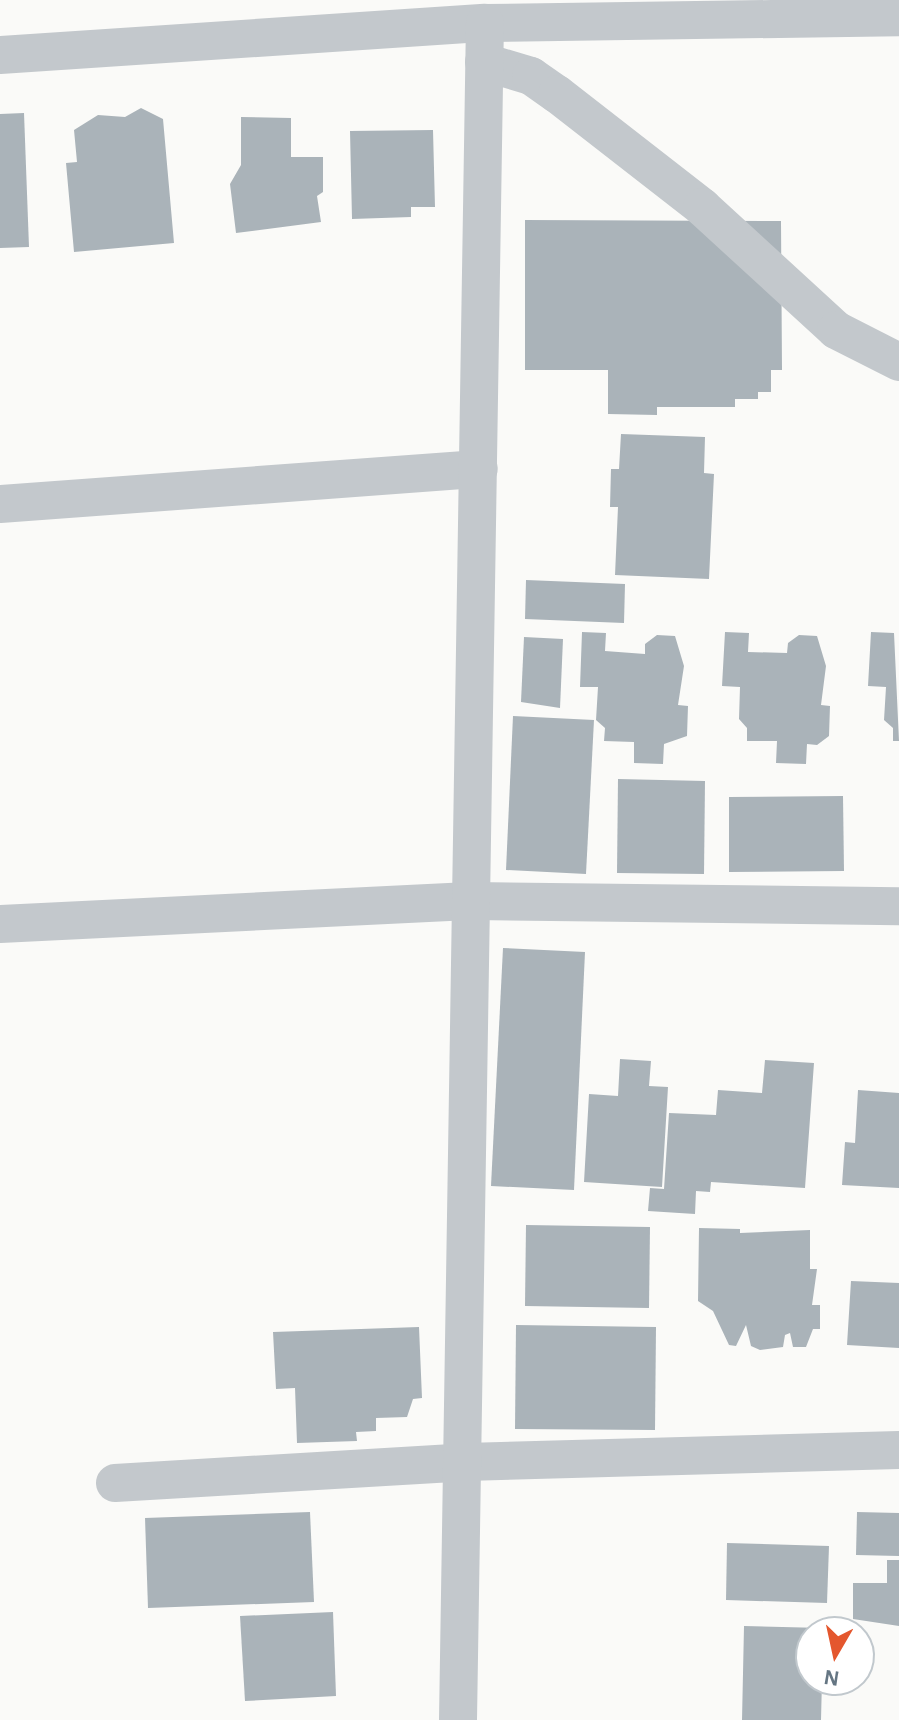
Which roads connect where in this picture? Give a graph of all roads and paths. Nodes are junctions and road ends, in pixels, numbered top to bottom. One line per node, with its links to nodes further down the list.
1 (662, 10): 2 (street); 3 (street)
2 (899, 17)
3 (485, 23): 4 (street); 5 (street)
4 (0, 55)
5 (484, 62): 6 (street); 7 (street)
6 (899, 362)
7 (479, 469): 8 (street); 9 (street)
8 (0, 504)
9 (474, 901): 10 (street); 11 (street); 13 (street)
10 (899, 906)
11 (0, 924)
12 (899, 1450): 13 (street)
13 (465, 1462): 14 (street); 15 (street)
14 (115, 1483)
15 (458, 1720)

